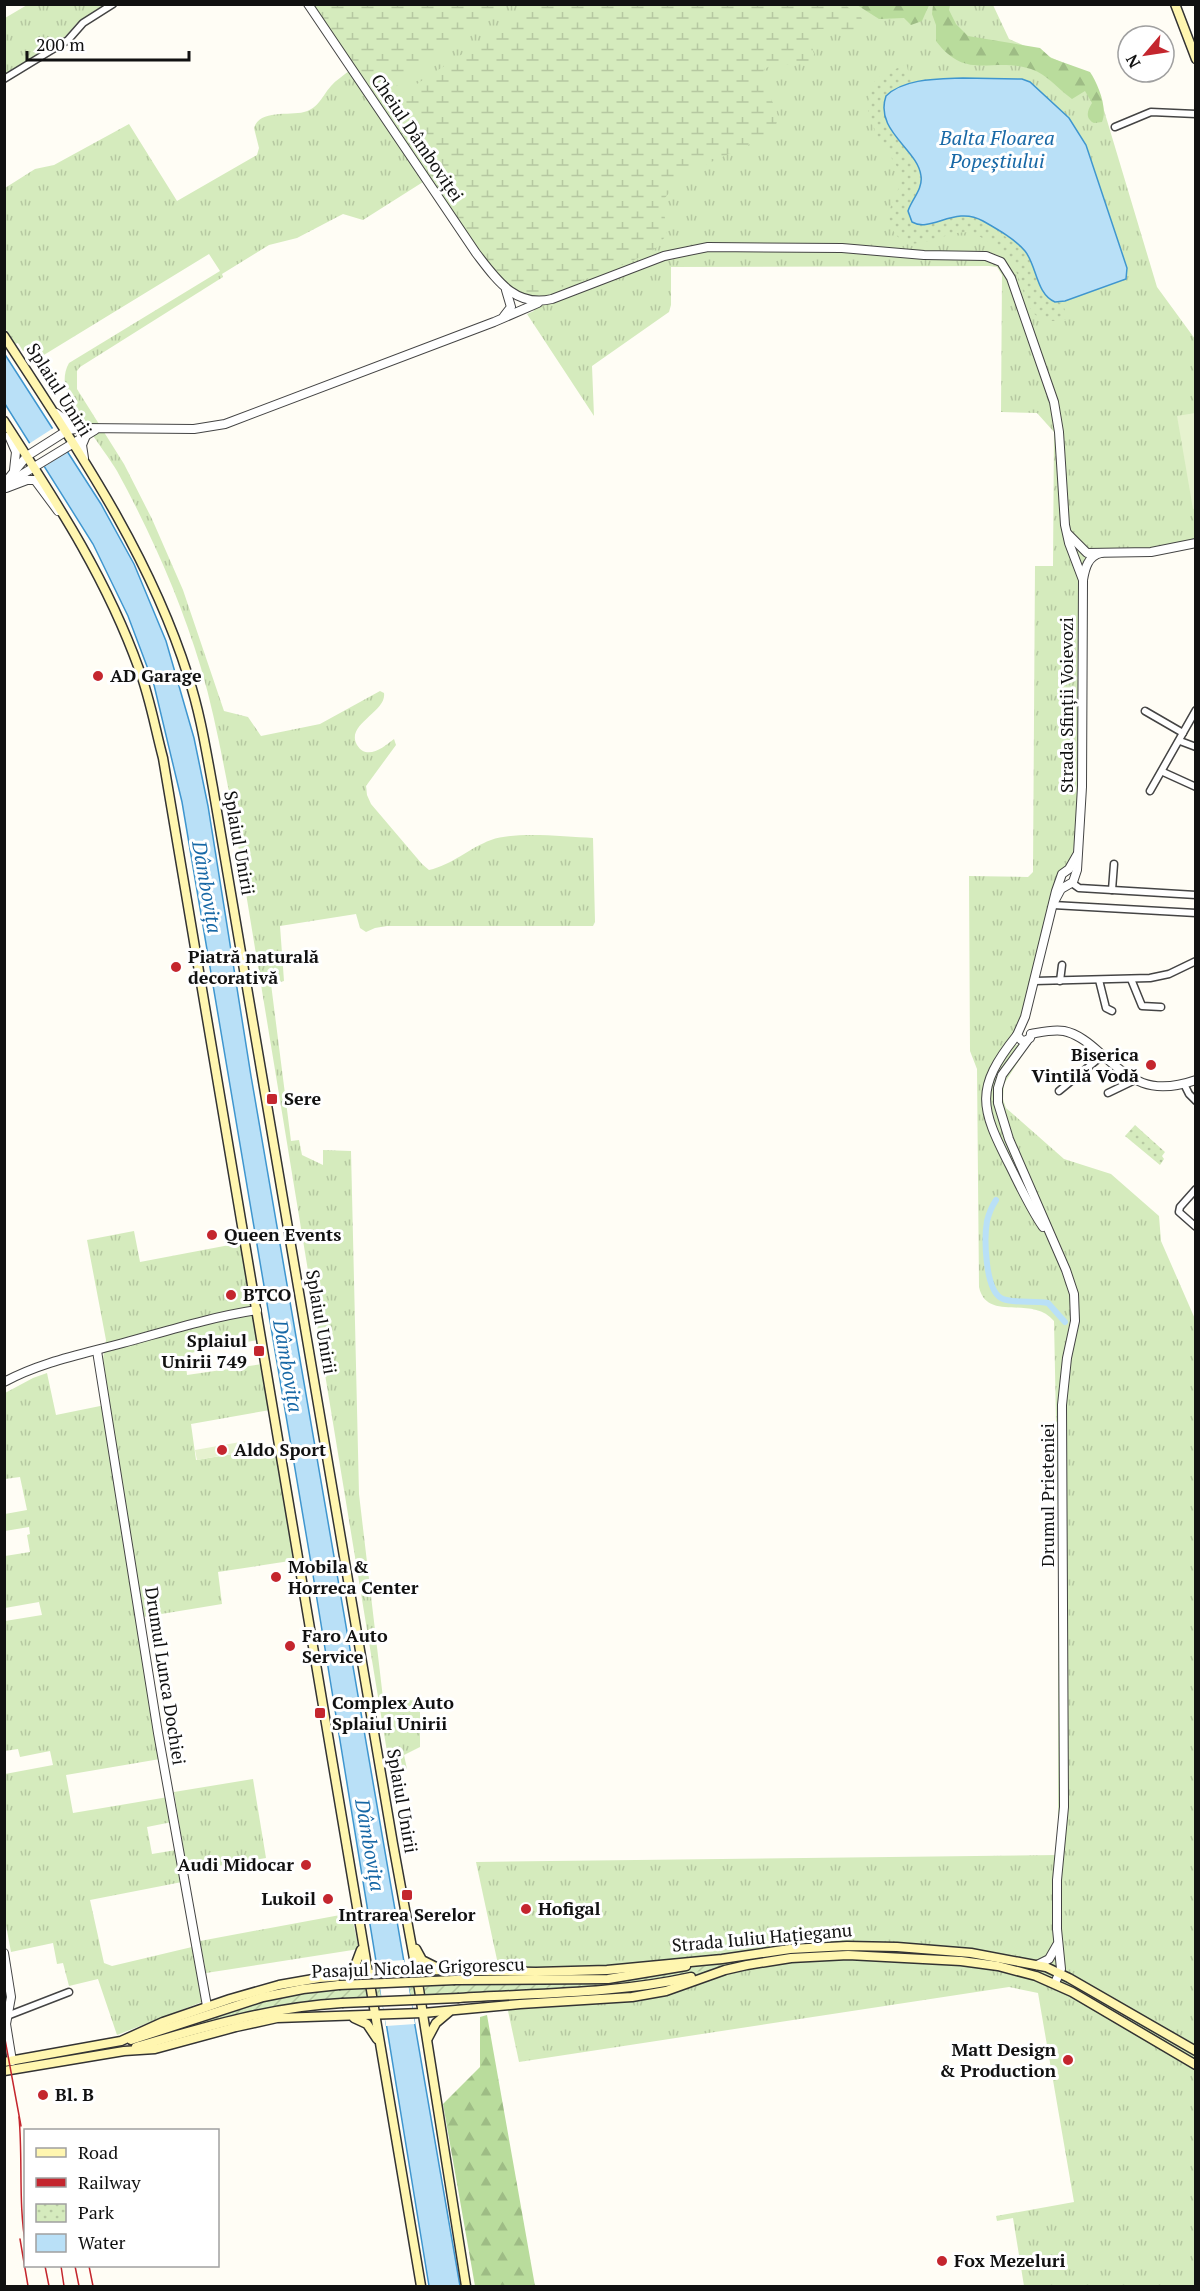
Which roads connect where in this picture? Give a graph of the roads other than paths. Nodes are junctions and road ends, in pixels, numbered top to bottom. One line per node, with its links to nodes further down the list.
1 (113, 4): 6 (street)
2 (309, 4): 9 (street, Cheiul Dâmboviței)
3 (1175, 4): 4 (main road)
4 (1192, 41): 5 (main road)
5 (1196, 59)
6 (4, 79)
7 (1196, 114): 8 (street)
8 (1115, 128)
9 (517, 304): 14 (street); 23 (street)
10 (4, 336): 11 (main road, Splaiul Unirii)
11 (47, 403): 14 (street); 15 (main road, Splaiul Unirii)
12 (4, 421): 17 (main road)
13 (4, 428): 20 (street)
14 (85, 431): 15 (street); 16 (street); 19 (street)
15 (63, 433): 16 (main road, Splaiul Unirii); 17 (street)
16 (69, 444): 18 (street); 19 (main road, Splaiul Unirii)
17 (30, 454): 18 (main road); 20 (street)
18 (36, 465): 21 (street); 22 (main road)
19 (89, 468): 67 (main road, Splaiul Unirii)
20 (12, 474): 21 (street)
21 (4, 486): 22 (street)
22 (70, 522): 64 (main road)
23 (1066, 530): 25 (street); 26 (street)
24 (1196, 543): 25 (street)
25 (1087, 557): 26 (street); 26 (street); 27 (street, Strada Sfinții Voievozi)
26 (1077, 562): 27 (street)
27 (1083, 580): 36 (street, Strada Sfinții Voievozi)
28 (1196, 710): 30 (street)
29 (1145, 711): 30 (street)
30 (1183, 733): 31 (street)
31 (1179, 741): 32 (street); 33 (street)
32 (1196, 747)
33 (1162, 772): 34 (street); 35 (street)
34 (1196, 787)
35 (1150, 791)
36 (1079, 846): 38 (street, Strada Sfinții Voievozi); 40 (street, Strada Sfinții Voievozi)
37 (1114, 864): 41 (street)
38 (1067, 871): 39 (street, Strada Sfinții Voievozi); 40 (street)
39 (1061, 878): 40 (street); 43 (street)
40 (1071, 882): 41 (street); 43 (street)
41 (1112, 890): 42 (street)
42 (1196, 895)
43 (1054, 904): 44 (street); 49 (street)
44 (1196, 913)
45 (1196, 961): 47 (street)
46 (1062, 966): 50 (street)
47 (1131, 979): 48 (street); 51 (street)
48 (1098, 980): 50 (street); 52 (street)
49 (1034, 981): 50 (street); 53 (street)
50 (1059, 981)
51 (1161, 1007)
52 (1112, 1011)
53 (1025, 1033): 54 (street); 63 (street, Drumul Prieteniei); 63 (street)
54 (1102, 1055): 55 (street); 58 (street)
55 (1135, 1080): 57 (street); 59 (street)
56 (1196, 1080): 57 (street)
57 (1184, 1084): 60 (street)
58 (1059, 1091)
59 (1108, 1093)
60 (1196, 1101)
61 (1196, 1189): 62 (street)
62 (1196, 1227)
63 (1055, 1246): 69 (street, Drumul Prieteniei)
64 (257, 1310): 65 (street); 68 (main road)
65 (97, 1351): 66 (street); 81 (street, Drumul Lunca Dochiei)
66 (4, 1382)
67 (409, 1929): 73 (main road, Splaiul Unirii); 74 (main road)
68 (362, 1944): 76 (main road); 78 (main road)
69 (1058, 1944): 72 (street); 77 (street, Drumul Prieteniei)
70 (4, 1953): 86 (street)
71 (722, 1959): 72 (main road, Strada Iuliu Hațieganu); 74 (main road, Strada Iuliu Hațieganu); 87 (main road, Pasajul Nicolae Grigorescu, bridge)
72 (1036, 1965): 77 (main road, Strada Iuliu Hațieganu)
73 (416, 1970): 74 (main road, Strada Iuliu Hațieganu); 76 (main road, Strada Iuliu Hațieganu); 83 (main road, Splaiul Unirii)
74 (445, 1970)
75 (725, 1970): 79 (main road, Strada Iuliu Hațieganu); 82 (main road, Strada Iuliu Hațieganu); 90 (main road, Pasajul Nicolae Grigorescu, bridge)
76 (368, 1973): 78 (main road, Strada Iuliu Hațieganu); 85 (main road)
77 (1060, 1973): 79 (street); 91 (main road, Strada Iuliu Hațieganu)
78 (341, 1975): 81 (main road, Strada Iuliu Hațieganu)
79 (1055, 1983): 93 (main road, Strada Iuliu Hațieganu)
80 (69, 1992): 86 (street)
81 (207, 2006): 87 (main road, Strada Iuliu Hațieganu)
82 (452, 2010): 83 (main road, Strada Iuliu Hațieganu); 88 (main road)
83 (423, 2013): 85 (main road, Strada Iuliu Hațieganu); 88 (main road, Splaiul Unirii)
84 (342, 2015): 85 (main road, Strada Iuliu Hațieganu); 89 (main road); 90 (main road, Strada Iuliu Hațieganu)
85 (375, 2015): 89 (main road)
86 (6, 2017): 92 (street)
87 (121, 2041): 92 (main road)
88 (427, 2042): 95 (main road, Splaiul Unirii)
89 (380, 2044): 94 (main road)
90 (124, 2051): 92 (main road)
91 (1196, 2051)
92 (6, 2062)
93 (1196, 2065)
94 (421, 2286)
95 (466, 2286)

